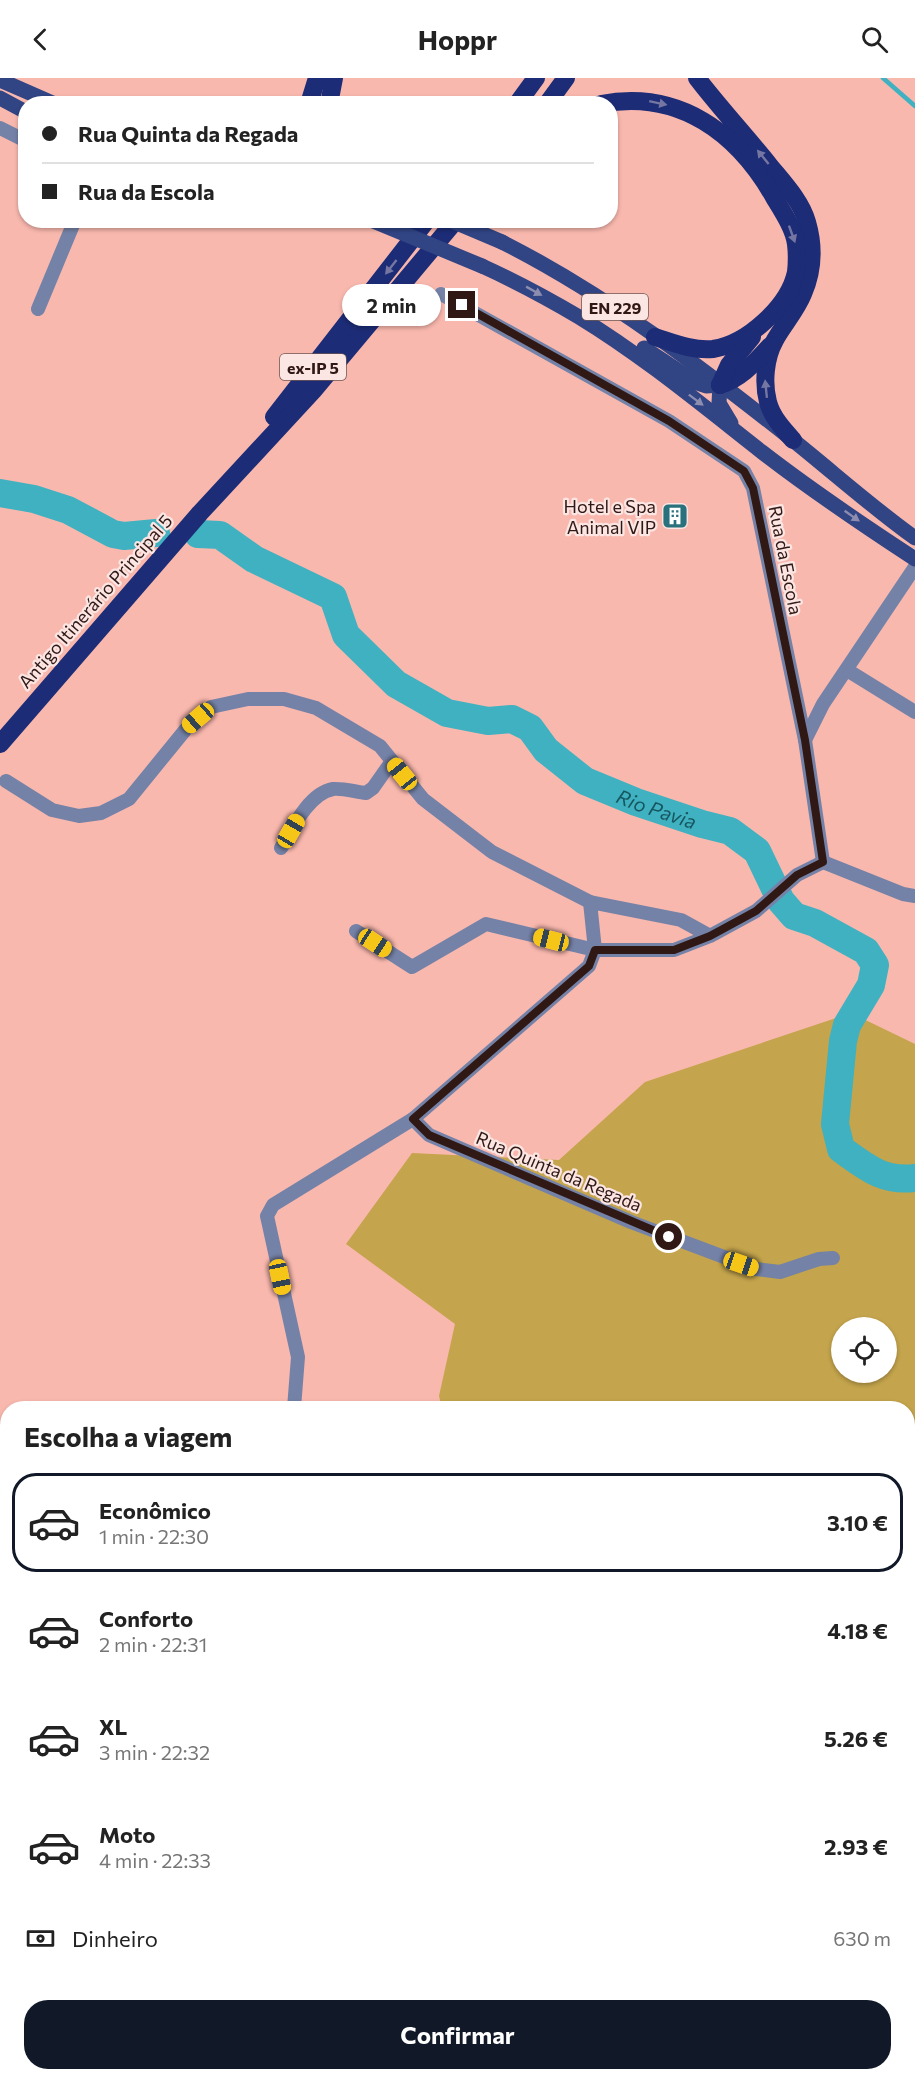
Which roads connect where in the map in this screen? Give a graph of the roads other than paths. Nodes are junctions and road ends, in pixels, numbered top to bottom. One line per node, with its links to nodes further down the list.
1 (317, 78): 7 (highway)
2 (536, 78): 8 (highway)
3 (566, 78): 9 (highway)
4 (697, 78): 25 (highway, one-way to 4)
5 (0, 80): 6 (main road)
6 (37, 96)
7 (311, 96)
8 (523, 96)
9 (553, 96)
10 (0, 98): 12 (main road)
11 (618, 101): 22 (highway, one-way to 22)
12 (18, 108)
13 (0, 128): 14 (street)
14 (18, 137)
15 (72, 228): 21 (street)
16 (390, 228): 23 (main road, EN 229, one-way to 23, bridge)
17 (421, 228): 29 (highway, Antigo Itinerário Principal 5 / ex-IP 5, one-way to 29)
18 (449, 228): 29 (highway, Antigo Itinerário Principal 5 / ex-IP 5)
19 (469, 228): 24 (main road, EN 229, bridge)
20 (441, 294): 38 (street, Rua da Escola)
21 (38, 309)
22 (760, 326): 24 (highway); 26 (highway)
23 (604, 333): 26 (main road); 27 (main road, EN 229, one-way to 27)
24 (655, 337): 26 (main road, EN 229)
25 (775, 340): 26 (highway); 28 (highway, one-way to 25)
26 (720, 385): 27 (main road); 28 (main road, EN 229)
27 (737, 432): 31 (main road, EN 229, one-way to 31)
28 (793, 440): 30 (main road, EN 229)
29 (200, 513): 39 (highway, Antigo Itinerário Principal 5 / ex-IP 5)
30 (914, 538)
31 (891, 543): 32 (main road, EN 229); 35 (street)
32 (915, 559)
33 (915, 567): 35 (street)
34 (915, 581): 35 (street)
35 (898, 590): 36 (street)
36 (847, 670): 37 (street); 38 (street)
37 (915, 712)
38 (805, 740): 43 (street, Rua da Escola)
39 (0, 744)
40 (392, 761): 41 (street); 42 (street); 45 (street)
41 (6, 781)
42 (281, 848)
43 (823, 862): 44 (street); 47 (street)
44 (915, 896)
45 (590, 902): 47 (street); 48 (street)
46 (356, 931): 48 (street)
47 (710, 936): 48 (street)
48 (595, 950): 49 (street)
49 (413, 1119): 50 (street, Rua Quinta da Regada); 51 (street)
50 (833, 1258)
51 (295, 1401)

